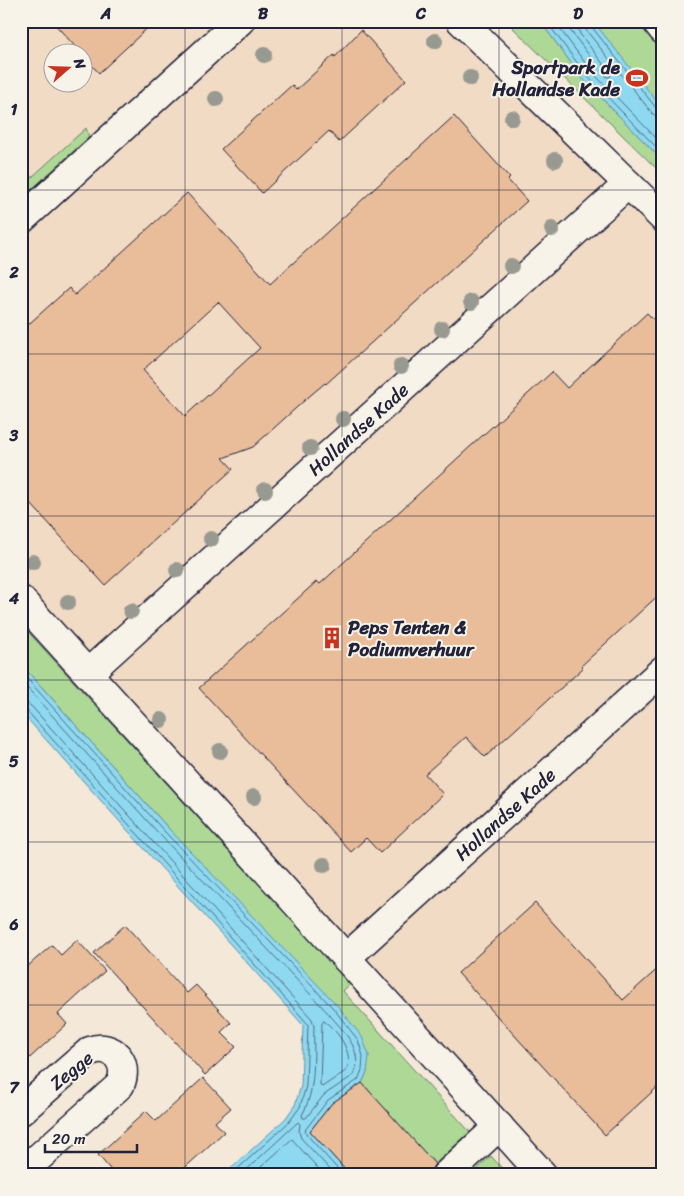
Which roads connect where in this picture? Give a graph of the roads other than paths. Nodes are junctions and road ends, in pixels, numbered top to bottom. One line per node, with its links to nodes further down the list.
1 (240, 21): 7 (street)
2 (461, 21): 5 (street)
3 (656, 21): 4 (street)
4 (663, 30)
5 (628, 184): 6 (street); 10 (street, Hollandse Kade)
6 (663, 218)
7 (21, 220)
8 (21, 600): 10 (street)
9 (663, 670): 11 (street, Hollandse Kade)
10 (88, 673): 11 (street)
11 (346, 958): 13 (street)
12 (21, 1111): 14 (street, Zegge)
13 (499, 1126): 15 (street); 16 (street)
14 (21, 1161)
15 (446, 1175)
16 (543, 1175)

